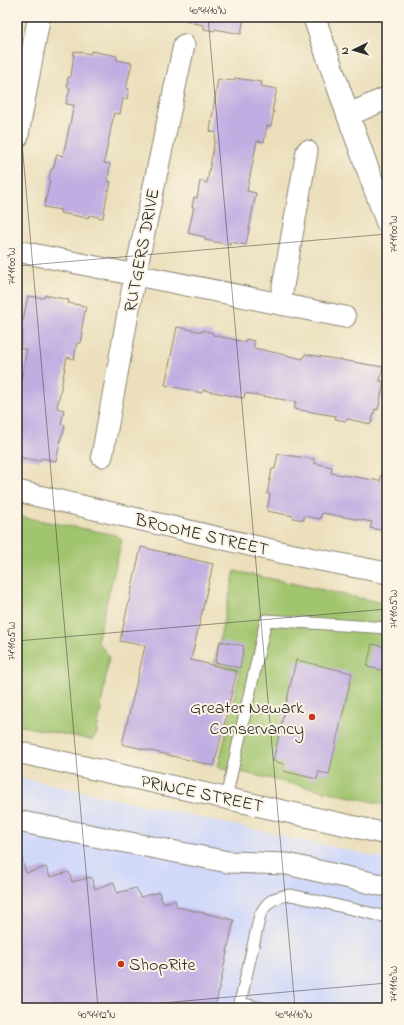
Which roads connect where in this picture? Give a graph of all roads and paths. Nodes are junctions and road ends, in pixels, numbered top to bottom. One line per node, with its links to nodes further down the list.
1 (39, 17): 6 (main road)
2 (314, 17): 5 (main road)
3 (184, 45): 10 (street, RUTGERS DRIVE)
4 (387, 98): 5 (main road)
5 (348, 115): 8 (main road)
6 (17, 136)
7 (307, 151): 11 (street)
8 (387, 222)
9 (17, 251): 10 (street)
10 (135, 275): 11 (street); 13 (street, RUTGERS DRIVE)
11 (280, 304): 12 (street)
12 (345, 317)
13 (102, 456)
14 (17, 491): 15 (street, BROOME STREET)
15 (387, 574)
16 (387, 628): 18 (lane)
17 (17, 752): 18 (street, PRINCE STREET)
18 (226, 798): 20 (street, PRINCE STREET)
19 (17, 821): 21 (street)
20 (387, 834)
21 (387, 885)
22 (387, 917): 23 (lane)
23 (240, 1006): 24 (lane)
24 (261, 1008)

